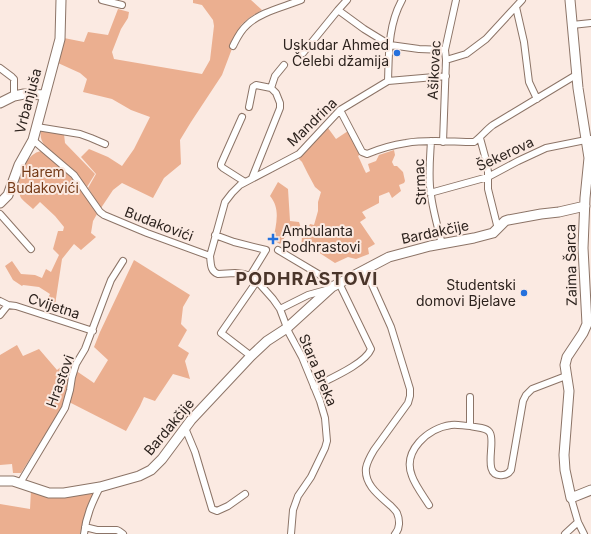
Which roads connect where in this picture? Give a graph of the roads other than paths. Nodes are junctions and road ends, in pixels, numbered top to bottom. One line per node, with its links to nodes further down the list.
1 (61, 0): 25 (street, Vrbanjuša)
2 (102, 0): 9 (street)
3 (301, 0): 15 (street)
4 (348, 0): 11 (street)
5 (402, 0): 14 (street)
6 (456, 0): 16 (street, Ašikovac)
7 (522, 0): 10 (street)
8 (570, 0): 13 (street, Zaima Šarca)
9 (122, 5)
10 (516, 7): 18 (street); 27 (street)
11 (338, 10): 14 (street); 17 (street)
12 (591, 22): 13 (street)
13 (572, 25): 21 (street, Zaima Šarca)
14 (390, 45): 16 (street); 23 (street)
15 (233, 46)
16 (445, 50): 18 (street, Ašikovac)
17 (303, 53)
18 (446, 60): 22 (street, Ašikovac)
19 (284, 65): 24 (street)
20 (0, 68): 26 (street)
21 (576, 74): 27 (street); 35 (street, Zaima Šarca)
22 (446, 76): 23 (street, Mandrina); 37 (street, Ašikovac)
23 (388, 81): 30 (street, Mandrina)
24 (271, 88): 29 (street); 41 (street)
25 (45, 95): 26 (street); 32 (street, Vrbanjuša)
26 (14, 96): 28 (street)
27 (537, 99): 33 (street)
28 (0, 103)
29 (249, 107)
30 (340, 110): 36 (street); 41 (street, Mandrina)
31 (242, 117): 42 (street)
32 (37, 127): 34 (street, Vrbanjuša); 38 (street)
33 (480, 138): 37 (street); 40 (street)
34 (33, 140): 44 (street, Vrbanjuša); 52 (street, Budakovići)
35 (589, 140): 39 (street, Zaima Šarca); 40 (street, Šekerova)
36 (431, 141): 37 (street); 43 (street, Strmac)
37 (443, 142)
38 (105, 144)
39 (589, 173): 45 (street, Zaima Šarca)
40 (488, 177): 43 (street, Šekerova); 47 (street)
41 (252, 178): 42 (street, Mandrina)
42 (245, 182): 48 (street, Mandrina)
43 (430, 193): 49 (street, Strmac)
44 (0, 203)
45 (587, 212): 47 (street, Bardakčije); 57 (street, Zaima Šarca)
46 (0, 214): 50 (street)
47 (499, 227): 49 (street, Bardakčije)
48 (215, 235): 52 (street, Mandrina); 55 (street)
49 (442, 244): 54 (street, Bardakčije)
50 (31, 249)
51 (278, 250): 58 (street)
52 (210, 256): 55 (street)
53 (123, 261): 66 (street, Hrastovi)
54 (366, 269): 58 (street, Bardakčije); 85 (street)
55 (250, 276): 56 (street)
56 (257, 281): 63 (street); 67 (street)
57 (588, 285): 68 (street, Zaima Šarca)
58 (333, 287): 59 (street, Bardakčije); 61 (street, Bardakčije); 69 (street)
59 (308, 295): 61 (street); 63 (street, Bardakčije)
60 (0, 301): 62 (street, Cvijetna)
61 (312, 304): 65 (street, Bardakčije)
62 (8, 305): 64 (street, Cvijetna); 66 (street, Cvijetna)
63 (280, 309): 65 (street)
64 (0, 315)
65 (287, 328): 67 (street, Bardakčije); 69 (street, Stara Breka)
66 (93, 331): 74 (street, Hrastovi)
67 (251, 356): 72 (street, Bardakčije)
68 (566, 376): 71 (street); 78 (street, Zaima Šarca)
69 (314, 387): 84 (street, Stara Breka)
70 (470, 397): 71 (street)
71 (470, 426): 79 (street)
72 (185, 428): 75 (street, Bardakčije); 77 (street)
73 (0, 481): 74 (street, Bardakčije)
74 (20, 483): 75 (street, Bardakčije)
75 (100, 488): 81 (street)
76 (591, 490): 78 (street)
77 (245, 494)
78 (571, 498): 80 (street, Zaima Šarca)
79 (429, 505)
80 (578, 522): 86 (street); 87 (street, Zaima Šarca)
81 (85, 527): 82 (street); 83 (street)
82 (84, 534)
83 (123, 534)
84 (291, 534)
85 (395, 534)
86 (565, 534)
87 (584, 534)

